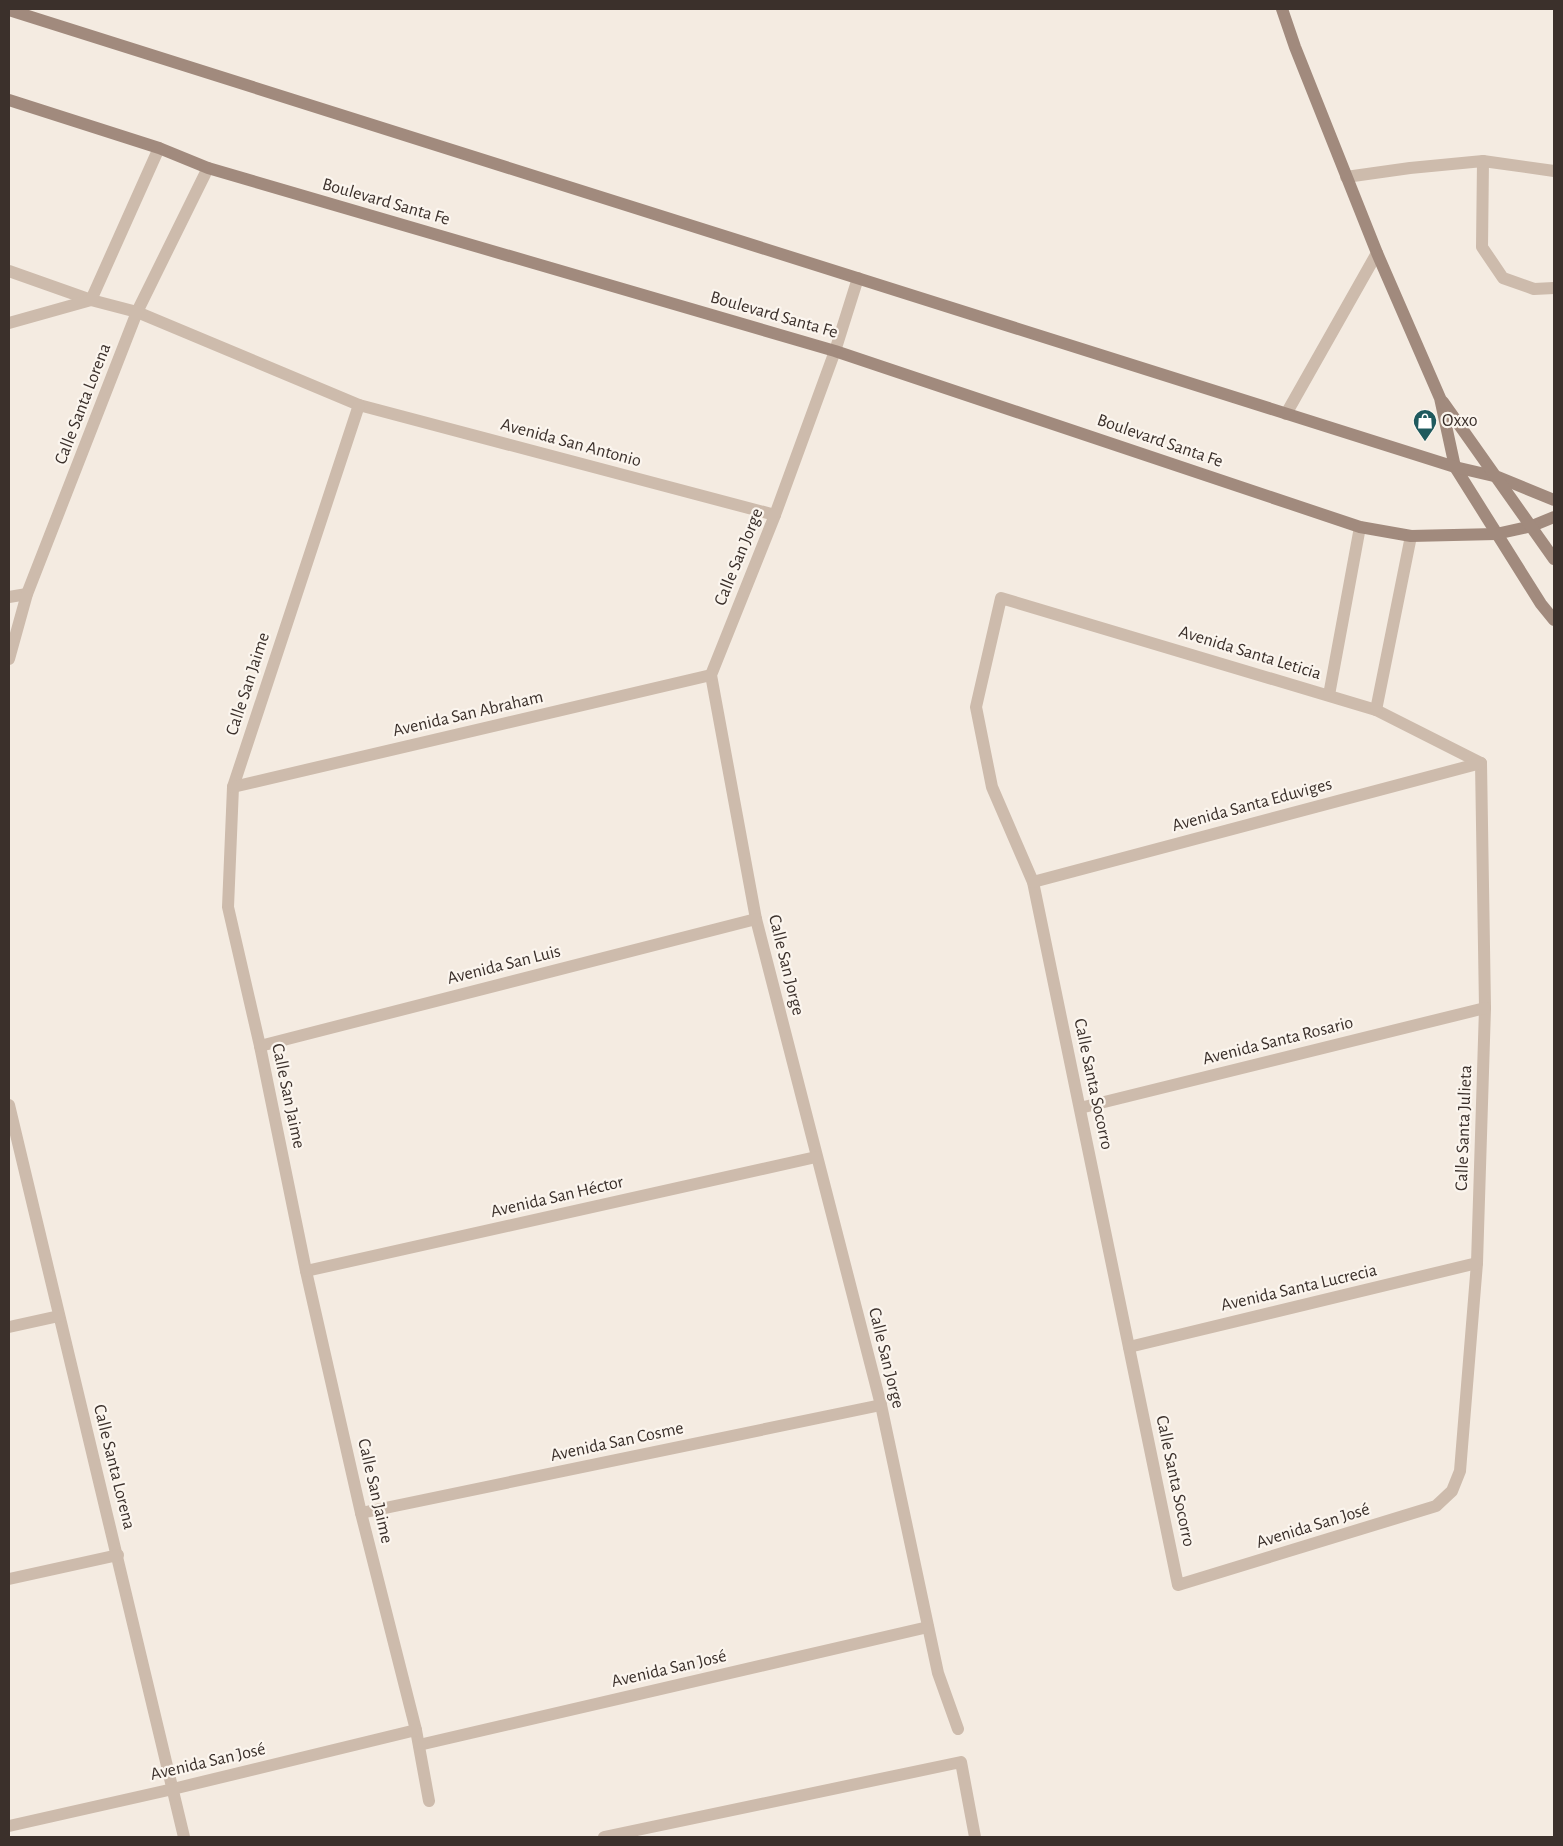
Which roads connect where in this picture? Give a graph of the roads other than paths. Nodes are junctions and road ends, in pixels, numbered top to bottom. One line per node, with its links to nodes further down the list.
1 (1282, 9): 8 (main road)
2 (9, 10): 11 (main road)
3 (9, 100): 4 (main road, Boulevard Santa Fe)
4 (159, 148): 6 (main road, Boulevard Santa Fe); 13 (street)
5 (1483, 161): 7 (street); 8 (street); 12 (street)
6 (208, 168): 14 (street, Calle Santa Lorena); 16 (main road, Boulevard Santa Fe)
7 (1554, 171)
8 (1346, 177): 9 (main road)
9 (1377, 253): 17 (main road); 19 (street)
10 (9, 271): 13 (street, Avenida San Antonio)
11 (858, 278): 16 (street, Calle San Jorge); 19 (main road)
12 (1554, 288)
13 (91, 300): 14 (street, Avenida San Antonio); 15 (street)
14 (137, 312): 18 (street, Avenida San Antonio); 30 (street, Calle Santa Lorena)
15 (9, 323)
16 (835, 351): 23 (street, Calle San Jorge); 26 (main road, Boulevard Santa Fe)
17 (1440, 398): 20 (main road); 21 (main road)
18 (359, 405): 23 (street, Avenida San Antonio); 39 (street, Calle San Jaime)
19 (1286, 414): 20 (main road)
20 (1455, 467): 21 (main road); 27 (main road)
21 (1498, 478): 22 (main road); 25 (main road)
22 (1554, 500)
23 (775, 515): 35 (street, Calle San Jorge)
24 (1554, 517): 25 (main road, Boulevard Santa Fe)
25 (1532, 526): 27 (main road, Boulevard Santa Fe); 29 (main road)
26 (1360, 527): 28 (main road, Boulevard Santa Fe); 36 (street)
27 (1496, 534): 28 (main road, Boulevard Santa Fe); 33 (main road)
28 (1411, 536): 37 (street)
29 (1554, 559)
30 (27, 594): 31 (street); 34 (street, Calle Santa Lorena)
31 (9, 597)
32 (1001, 598): 36 (street, Avenida Santa Leticia); 40 (street, Calle Santa Socorro)
33 (1554, 620)
34 (9, 660)
35 (711, 674): 39 (street, Avenida San Abraham); 41 (street, Calle San Jorge)
36 (1329, 695): 37 (street, Avenida Santa Leticia)
37 (1376, 710): 38 (street, Avenida Santa Leticia)
38 (1481, 763): 40 (street, Avenida Santa Eduviges); 42 (street, Calle Santa Julieta)
39 (233, 787): 43 (street, Calle San Jaime)
40 (1033, 882): 45 (street, Calle Santa Socorro)
41 (756, 918): 43 (street, Avenida San Luis); 46 (street, Calle San Jorge)
42 (1486, 1008): 45 (street, Avenida Santa Rosario); 47 (street, Calle Santa Julieta)
43 (260, 1046): 48 (street, Calle San Jaime)
44 (9, 1105): 49 (street, Calle Santa Lorena)
45 (1080, 1108): 51 (street, Calle Santa Socorro)
46 (816, 1157): 48 (street, Avenida San Héctor); 52 (street, Calle San Jorge)
47 (1477, 1263): 51 (street, Avenida Santa Lucrecia); 53 (street, Calle Santa Julieta)
48 (306, 1271): 54 (street, Calle San Jaime)
49 (59, 1316): 50 (street); 55 (street, Calle Santa Lorena)
50 (9, 1327)
51 (1129, 1346): 57 (street, Calle Santa Socorro)
52 (880, 1405): 54 (street, Avenida San Cosme); 58 (street, Calle San Jorge)
53 (1452, 1491): 57 (street, Avenida San José)
54 (361, 1513): 60 (street, Calle San Jaime)
55 (118, 1555): 56 (street); 62 (street, Calle Santa Lorena)
56 (9, 1579)
57 (1178, 1585)
58 (928, 1627): 59 (street, Calle San Jorge); 61 (street, Avenida San José)
59 (958, 1729)
60 (416, 1730): 61 (street, Calle San Jaime); 62 (street, Avenida San José)
61 (418, 1744): 63 (street, Calle San Jaime)
62 (173, 1789): 64 (street, Avenida San José); 65 (street, Calle Santa Lorena)
63 (429, 1801)
64 (9, 1826)
65 (184, 1837)
66 (604, 1837): 67 (street)
67 (975, 1837)

